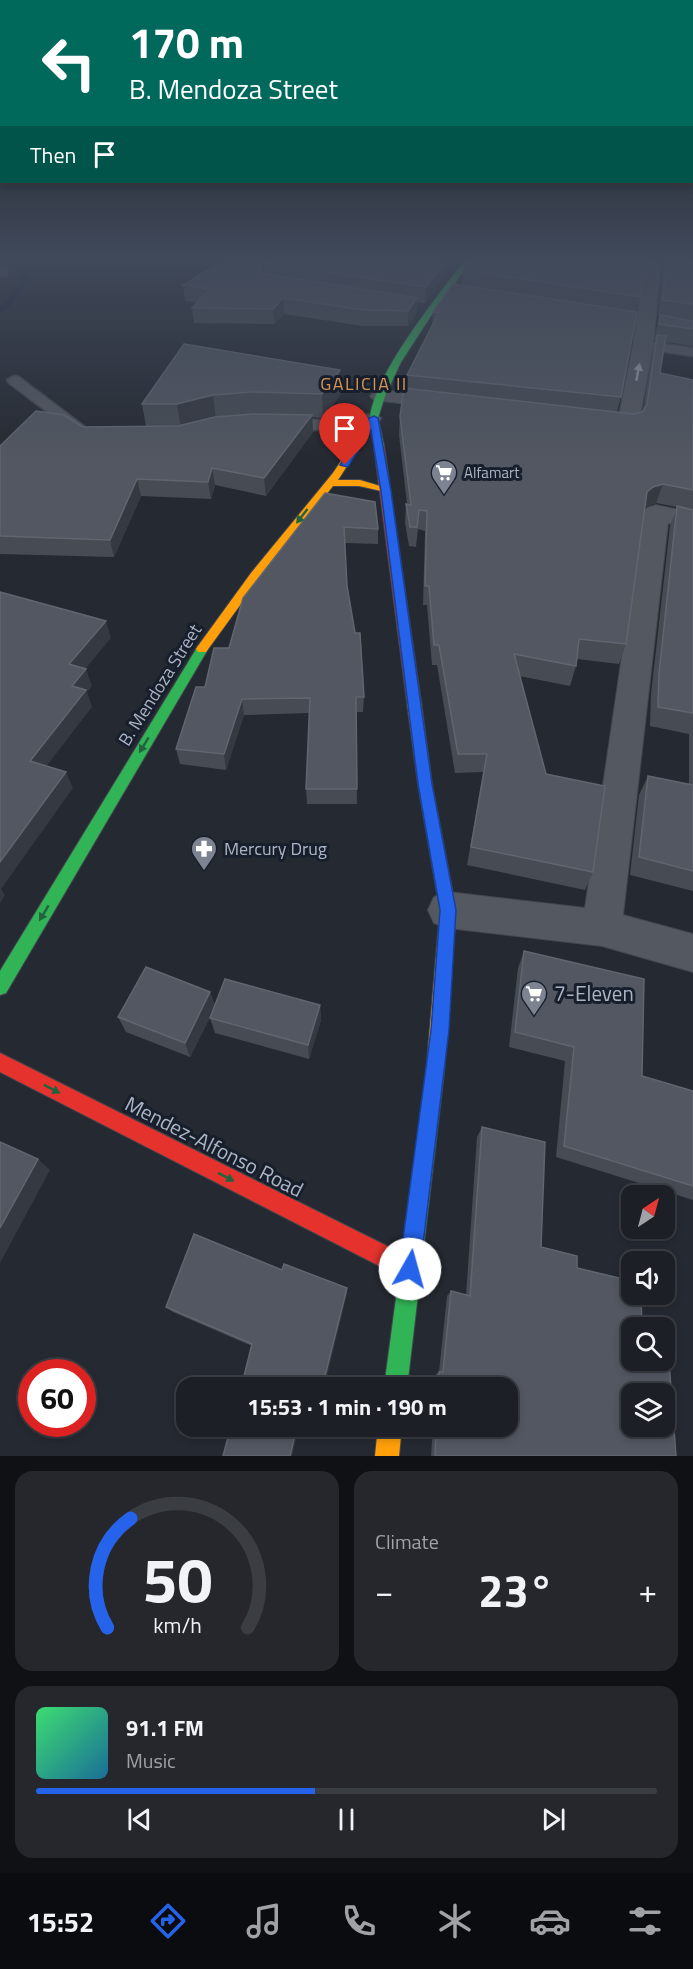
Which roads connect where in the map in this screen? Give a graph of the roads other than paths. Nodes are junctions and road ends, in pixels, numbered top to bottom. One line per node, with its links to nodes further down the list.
1 (417, 324): 6 (main road)
2 (648, 324): 3 (street)
3 (643, 345): 4 (lane); 8 (street, one-way to 3)
4 (693, 352)
5 (14, 380): 11 (lane)
6 (381, 396): 7 (street); 9 (main road)
7 (463, 405)
8 (569, 417)
9 (374, 418): 10 (lane); 12 (main road, B. Mendoza Street); 13 (main road)
10 (265, 423)
11 (98, 436)
12 (330, 483): 13 (main road); 18 (main road, B. Mendoza Street, one-way to 18)
13 (386, 491): 15 (main road)
14 (693, 520): 16 (street)
15 (448, 910): 16 (street); 20 (main road)
16 (602, 928): 17 (street)
17 (693, 953)
18 (0, 987)
19 (0, 1062): 20 (main road, Mendez-Alfonso Road, one-way to 20)
20 (410, 1269): 21 (main road)
21 (396, 1377)
22 (389, 1437): 23 (main road)
23 (387, 1456)

